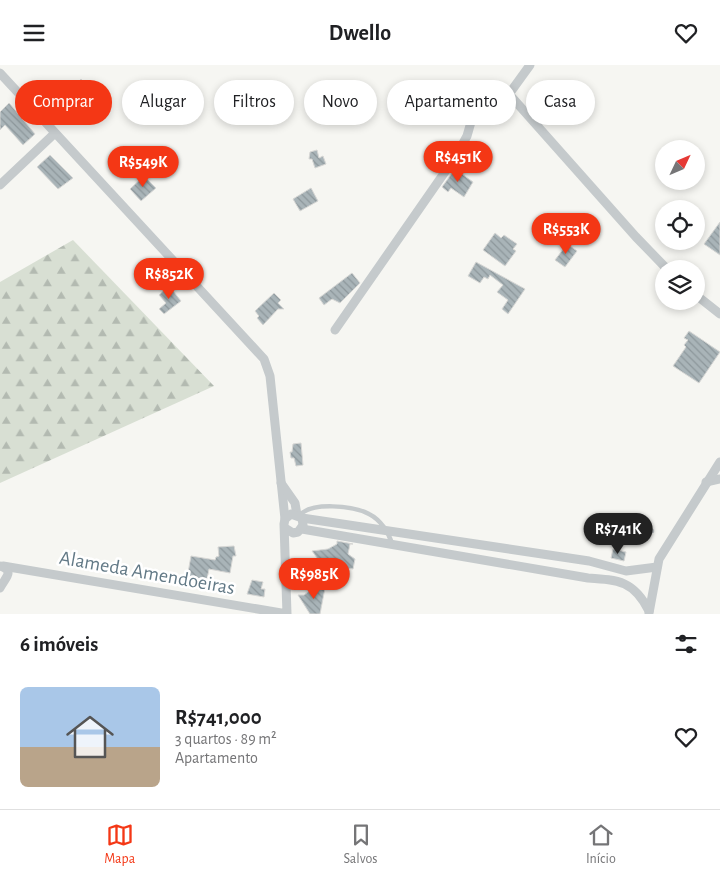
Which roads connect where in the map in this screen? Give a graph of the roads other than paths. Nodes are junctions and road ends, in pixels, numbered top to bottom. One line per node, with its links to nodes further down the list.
1 (530, 65): 3 (street)
2 (0, 73): 6 (street)
3 (516, 84)
4 (516, 102): 8 (street)
5 (470, 125): 11 (street)
6 (55, 133): 7 (street); 14 (street)
7 (0, 185)
8 (658, 260)
9 (705, 302): 10 (street)
10 (720, 315)
11 (335, 330)
12 (720, 462): 15 (street)
13 (720, 479): 15 (street)
14 (279, 481): 16 (street); 19 (street)
15 (706, 482): 32 (street)
16 (299, 516): 17 (street); 19 (street); 20 (street); 23 (lane)
17 (328, 521): 21 (street); 25 (street)
18 (597, 521): 22 (lane)
19 (285, 524): 24 (street); 28 (street)
20 (302, 529): 24 (street); 25 (street)
21 (371, 529): 23 (street); 26 (lane)
22 (652, 531)
23 (388, 532): 27 (lane); 29 (street)
24 (293, 533): 28 (street)
25 (325, 533): 26 (street)
26 (371, 541): 27 (street)
27 (392, 544): 34 (street)
28 (285, 546): 38 (street)
29 (574, 559): 31 (street); 34 (street)
30 (2, 566): 33 (street, Alameda Amendoeiras); 36 (street)
31 (603, 566): 32 (street); 35 (street)
32 (657, 567): 37 (street)
33 (22, 569): 36 (street); 38 (street, Alameda Amendoeiras)
34 (571, 575): 35 (street)
35 (601, 579): 37 (street)
36 (2, 584)
37 (649, 613)
38 (287, 614)

